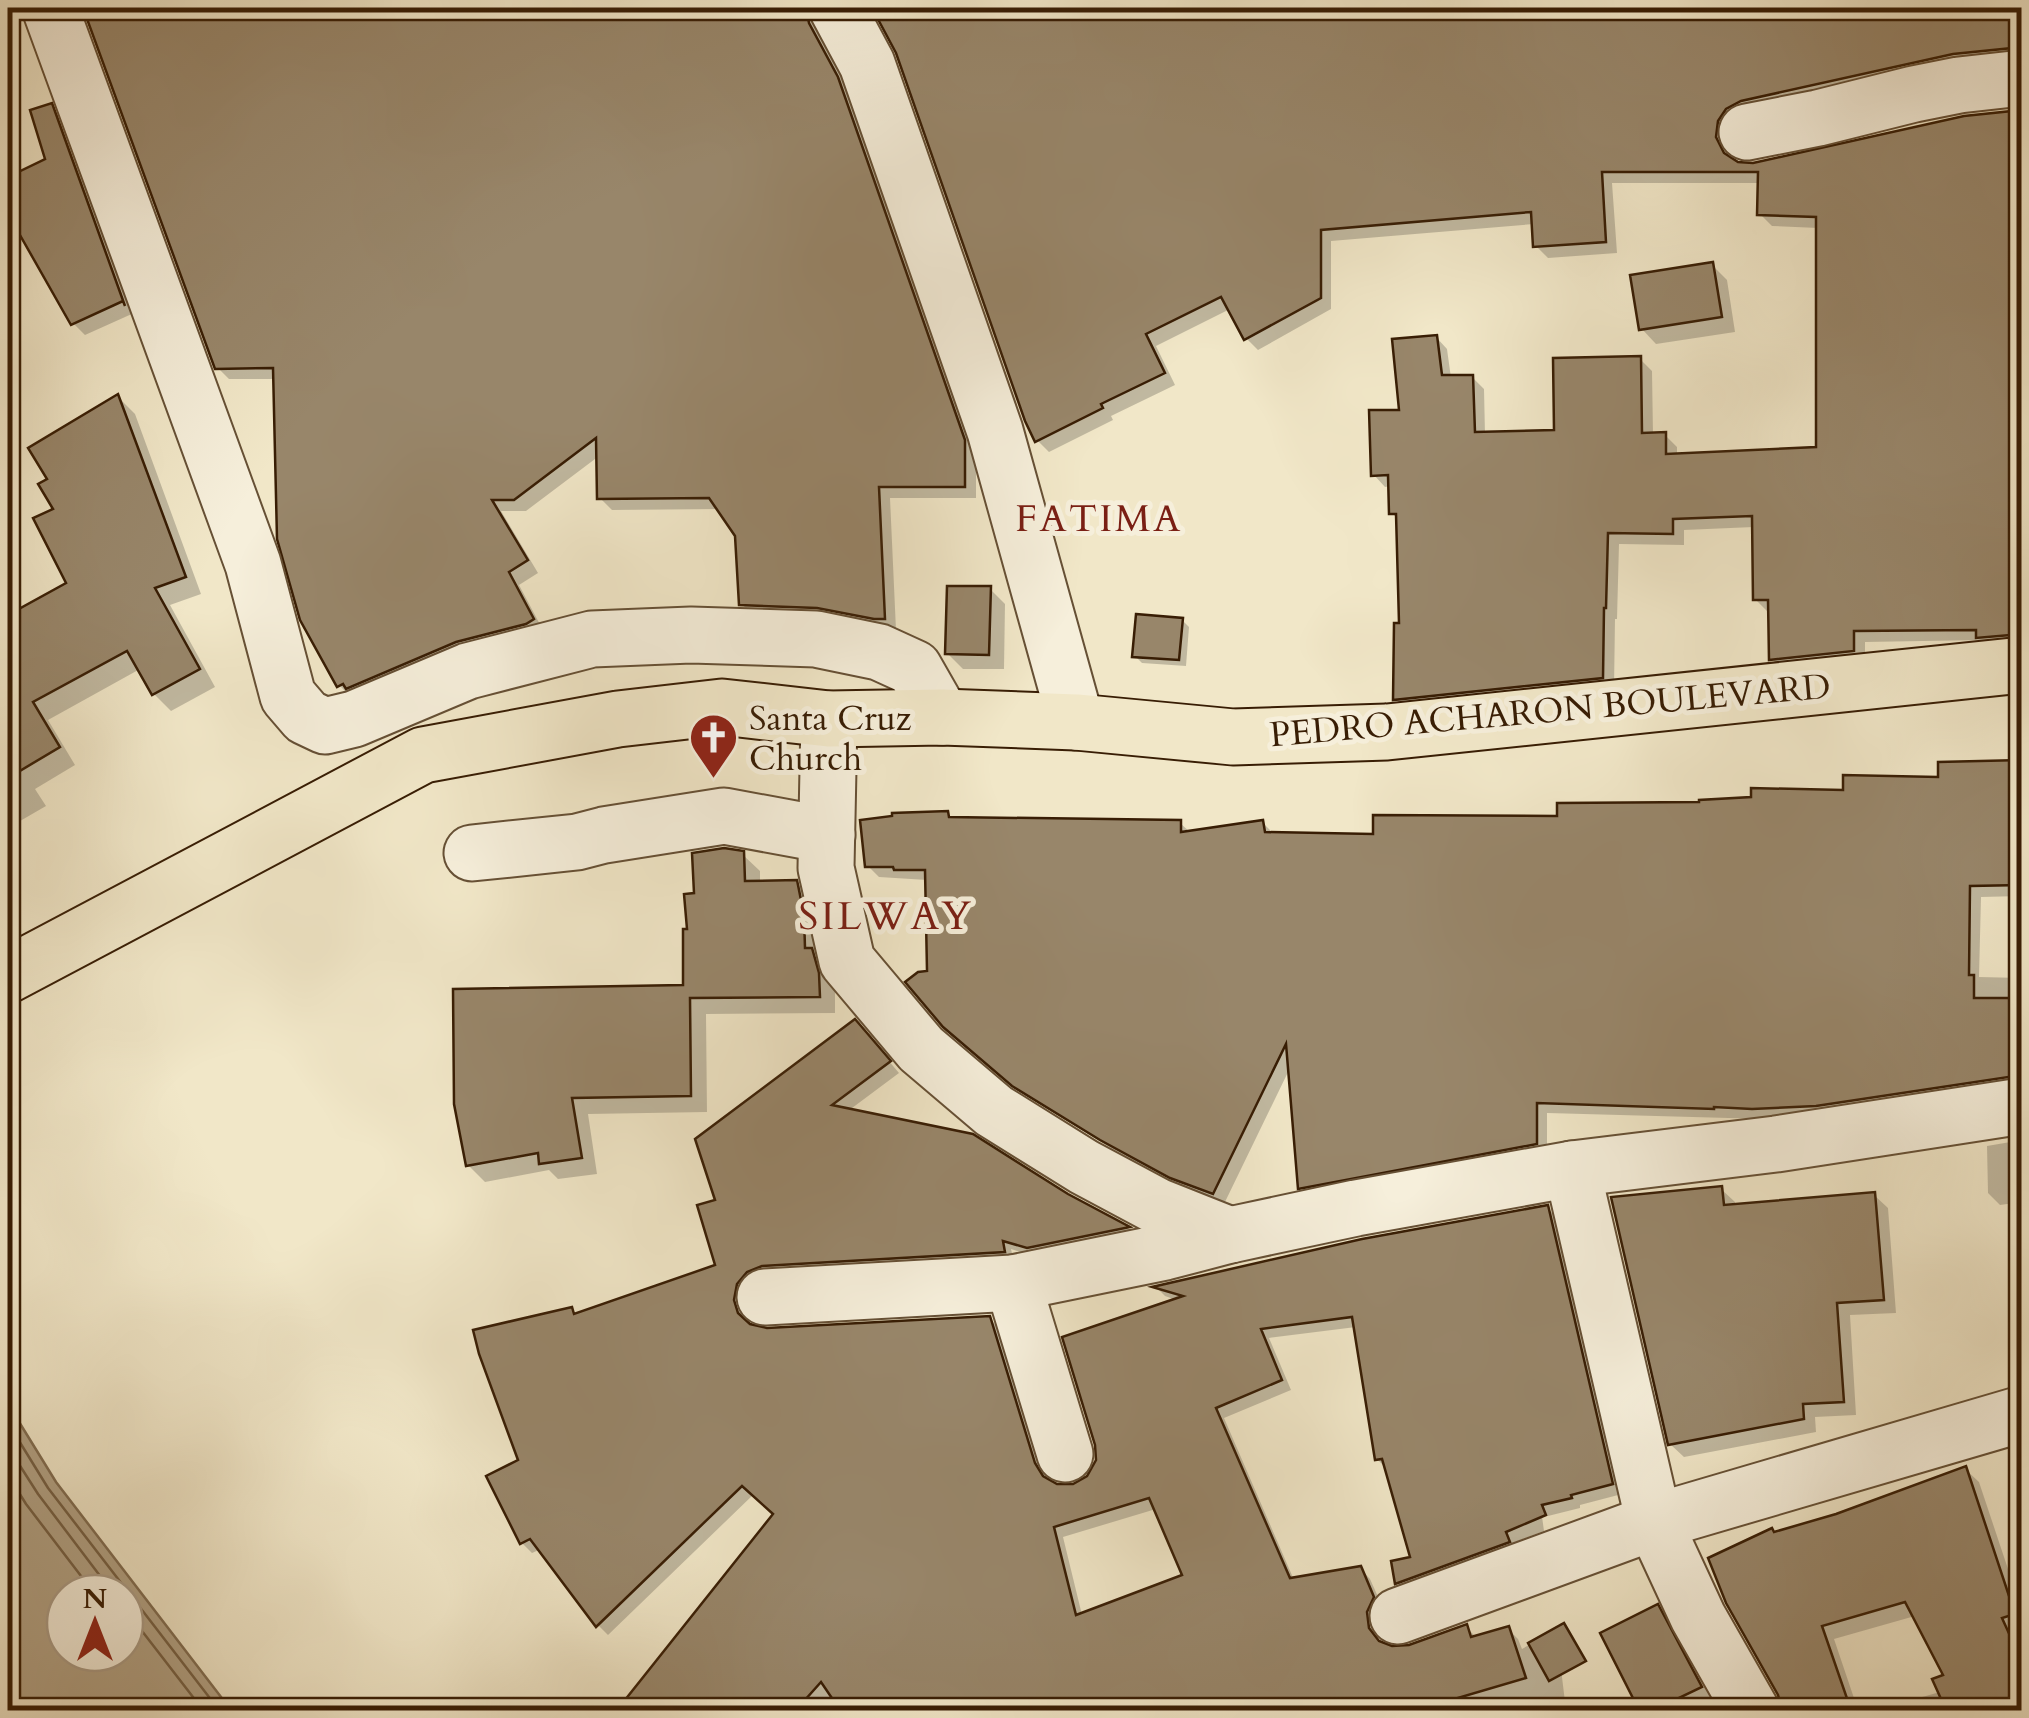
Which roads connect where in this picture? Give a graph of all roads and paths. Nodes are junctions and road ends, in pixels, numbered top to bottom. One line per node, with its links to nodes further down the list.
1 (50, 8): 6 (street)
2 (837, 8): 8 (street)
3 (2022, 78): 4 (street)
4 (1747, 132)
5 (2022, 665): 8 (main road, PEDRO ACHARON BOULEVARD)
6 (942, 717): 7 (main road, PEDRO ACHARON BOULEVARD); 8 (main road, PEDRO ACHARON BOULEVARD)
7 (829, 719): 9 (street); 11 (main road, PEDRO ACHARON BOULEVARD)
8 (1076, 722)
9 (827, 836): 10 (street); 14 (street)
10 (472, 853)
11 (8, 975)
12 (2022, 1106): 13 (street)
13 (1572, 1169): 14 (street); 19 (street)
14 (1230, 1235): 15 (street)
15 (1013, 1283): 16 (street); 18 (street)
16 (764, 1297)
17 (2022, 1414): 19 (street)
18 (1065, 1454)
19 (1654, 1522): 20 (street); 21 (street)
20 (1398, 1616)
21 (1751, 1710)

